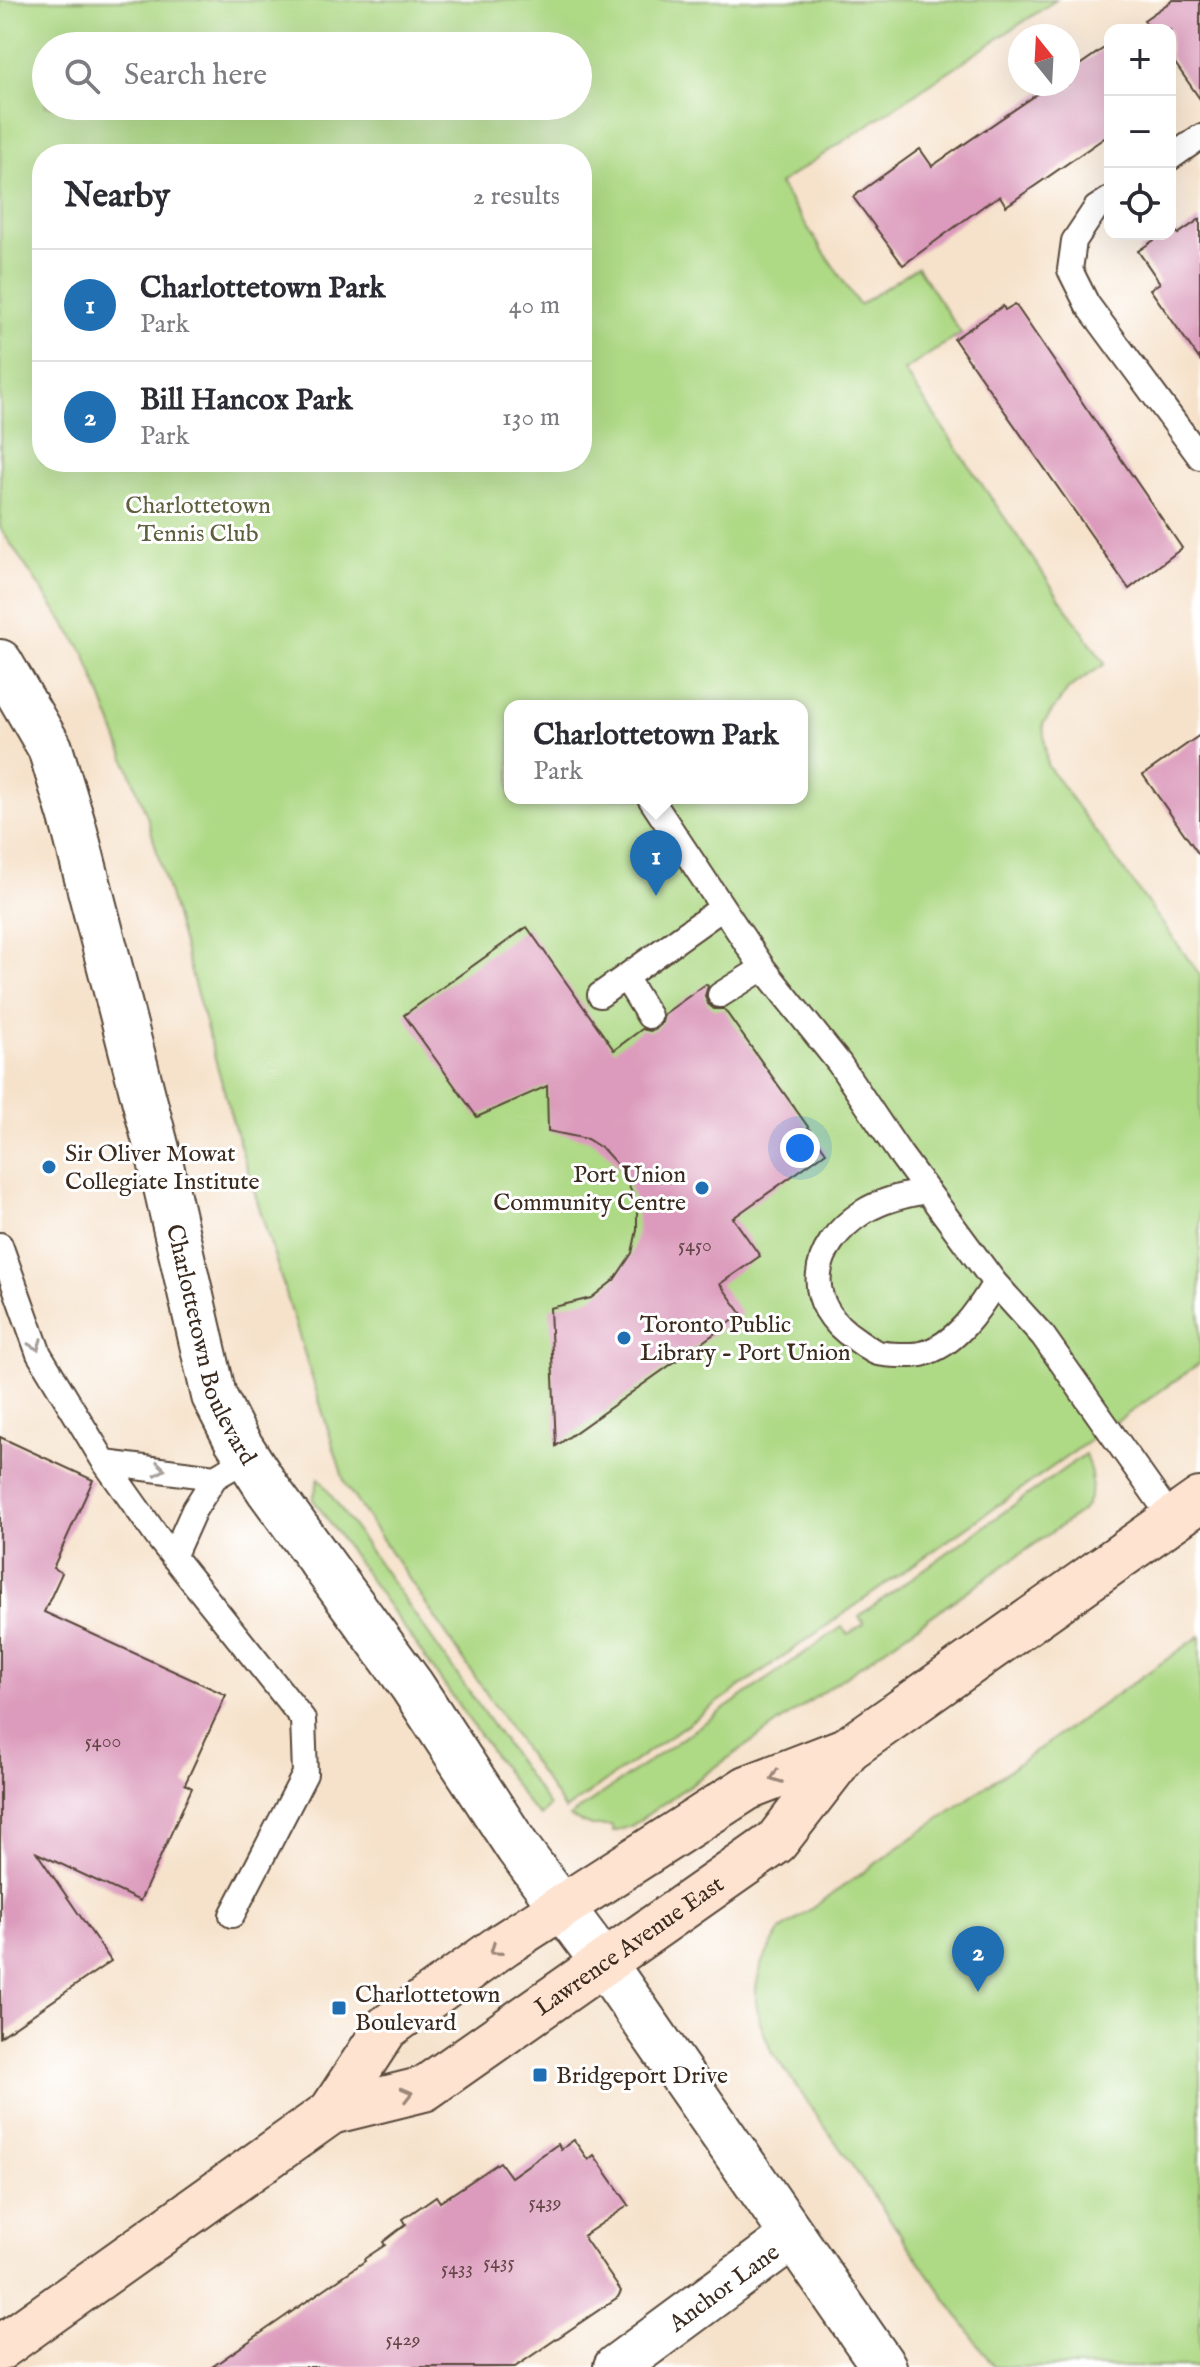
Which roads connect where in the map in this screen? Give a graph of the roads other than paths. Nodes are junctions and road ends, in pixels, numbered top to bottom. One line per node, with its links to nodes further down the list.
1 (1200, 137): 2 (lane)
2 (1176, 154)
3 (1104, 203): 4 (lane)
4 (1200, 457)
5 (0, 662): 17 (street, Charlottetown Boulevard)
6 (654, 804): 7 (lane)
7 (722, 908): 8 (lane); 9 (lane)
8 (763, 968): 11 (lane); 13 (lane)
9 (625, 977): 10 (lane); 12 (lane)
10 (600, 995)
11 (720, 995)
12 (649, 1016)
13 (927, 1191): 15 (lane); 15 (lane)
14 (0, 1245): 16 (lane, one-way to 16)
15 (995, 1283): 18 (lane)
16 (105, 1463): 17 (lane, one-way to 17); 19 (lane)
17 (231, 1468): 19 (lane); 21 (street, Charlottetown Boulevard)
18 (1186, 1510): 20 (main road, Lawrence Avenue East)
19 (173, 1557): 22 (lane)
20 (848, 1749): 21 (main road, Lawrence Avenue East, one-way to 21); 23 (main road, Lawrence Avenue East)
21 (561, 1908): 23 (street); 24 (main road, Lawrence Avenue East, one-way to 24)
22 (232, 1915)
23 (603, 1962): 24 (main road, Lawrence Avenue East, one-way to 23); 25 (street)
24 (331, 2112): 26 (main road, Lawrence Avenue East)
25 (792, 2237): 27 (street, Anchor Lane); 28 (street)
26 (0, 2348)
27 (616, 2367)
28 (884, 2367)

